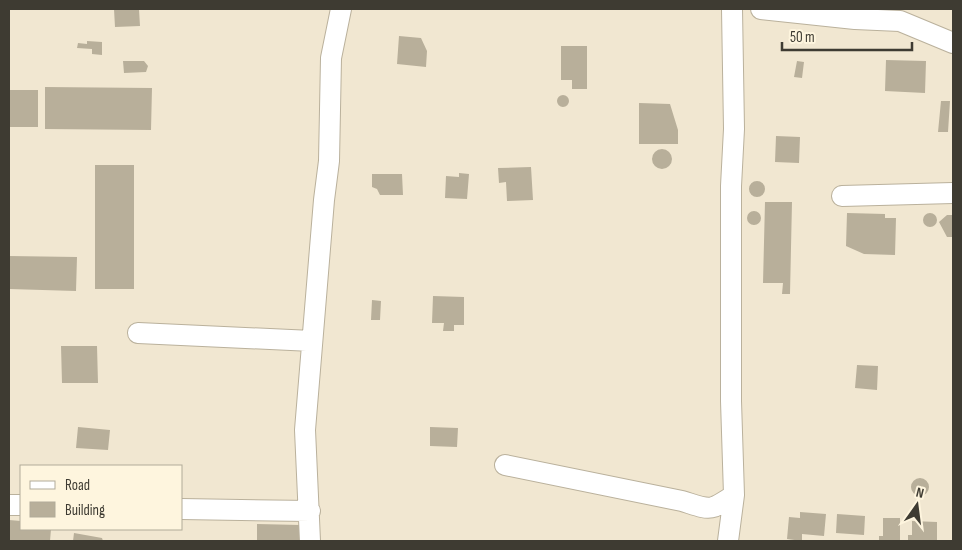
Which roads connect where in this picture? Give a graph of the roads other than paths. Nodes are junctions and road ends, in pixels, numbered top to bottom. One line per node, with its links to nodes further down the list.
1 (341, 9): 8 (street)
2 (732, 9): 10 (street)
3 (761, 9): 4 (street)
4 (953, 43)
5 (953, 193): 6 (street)
6 (842, 196)
7 (138, 333): 8 (street)
8 (312, 341): 12 (street)
9 (505, 465): 10 (street)
10 (734, 495): 14 (street)
11 (182, 509): 12 (street)
12 (310, 511): 13 (street)
13 (310, 541)
14 (728, 541)

